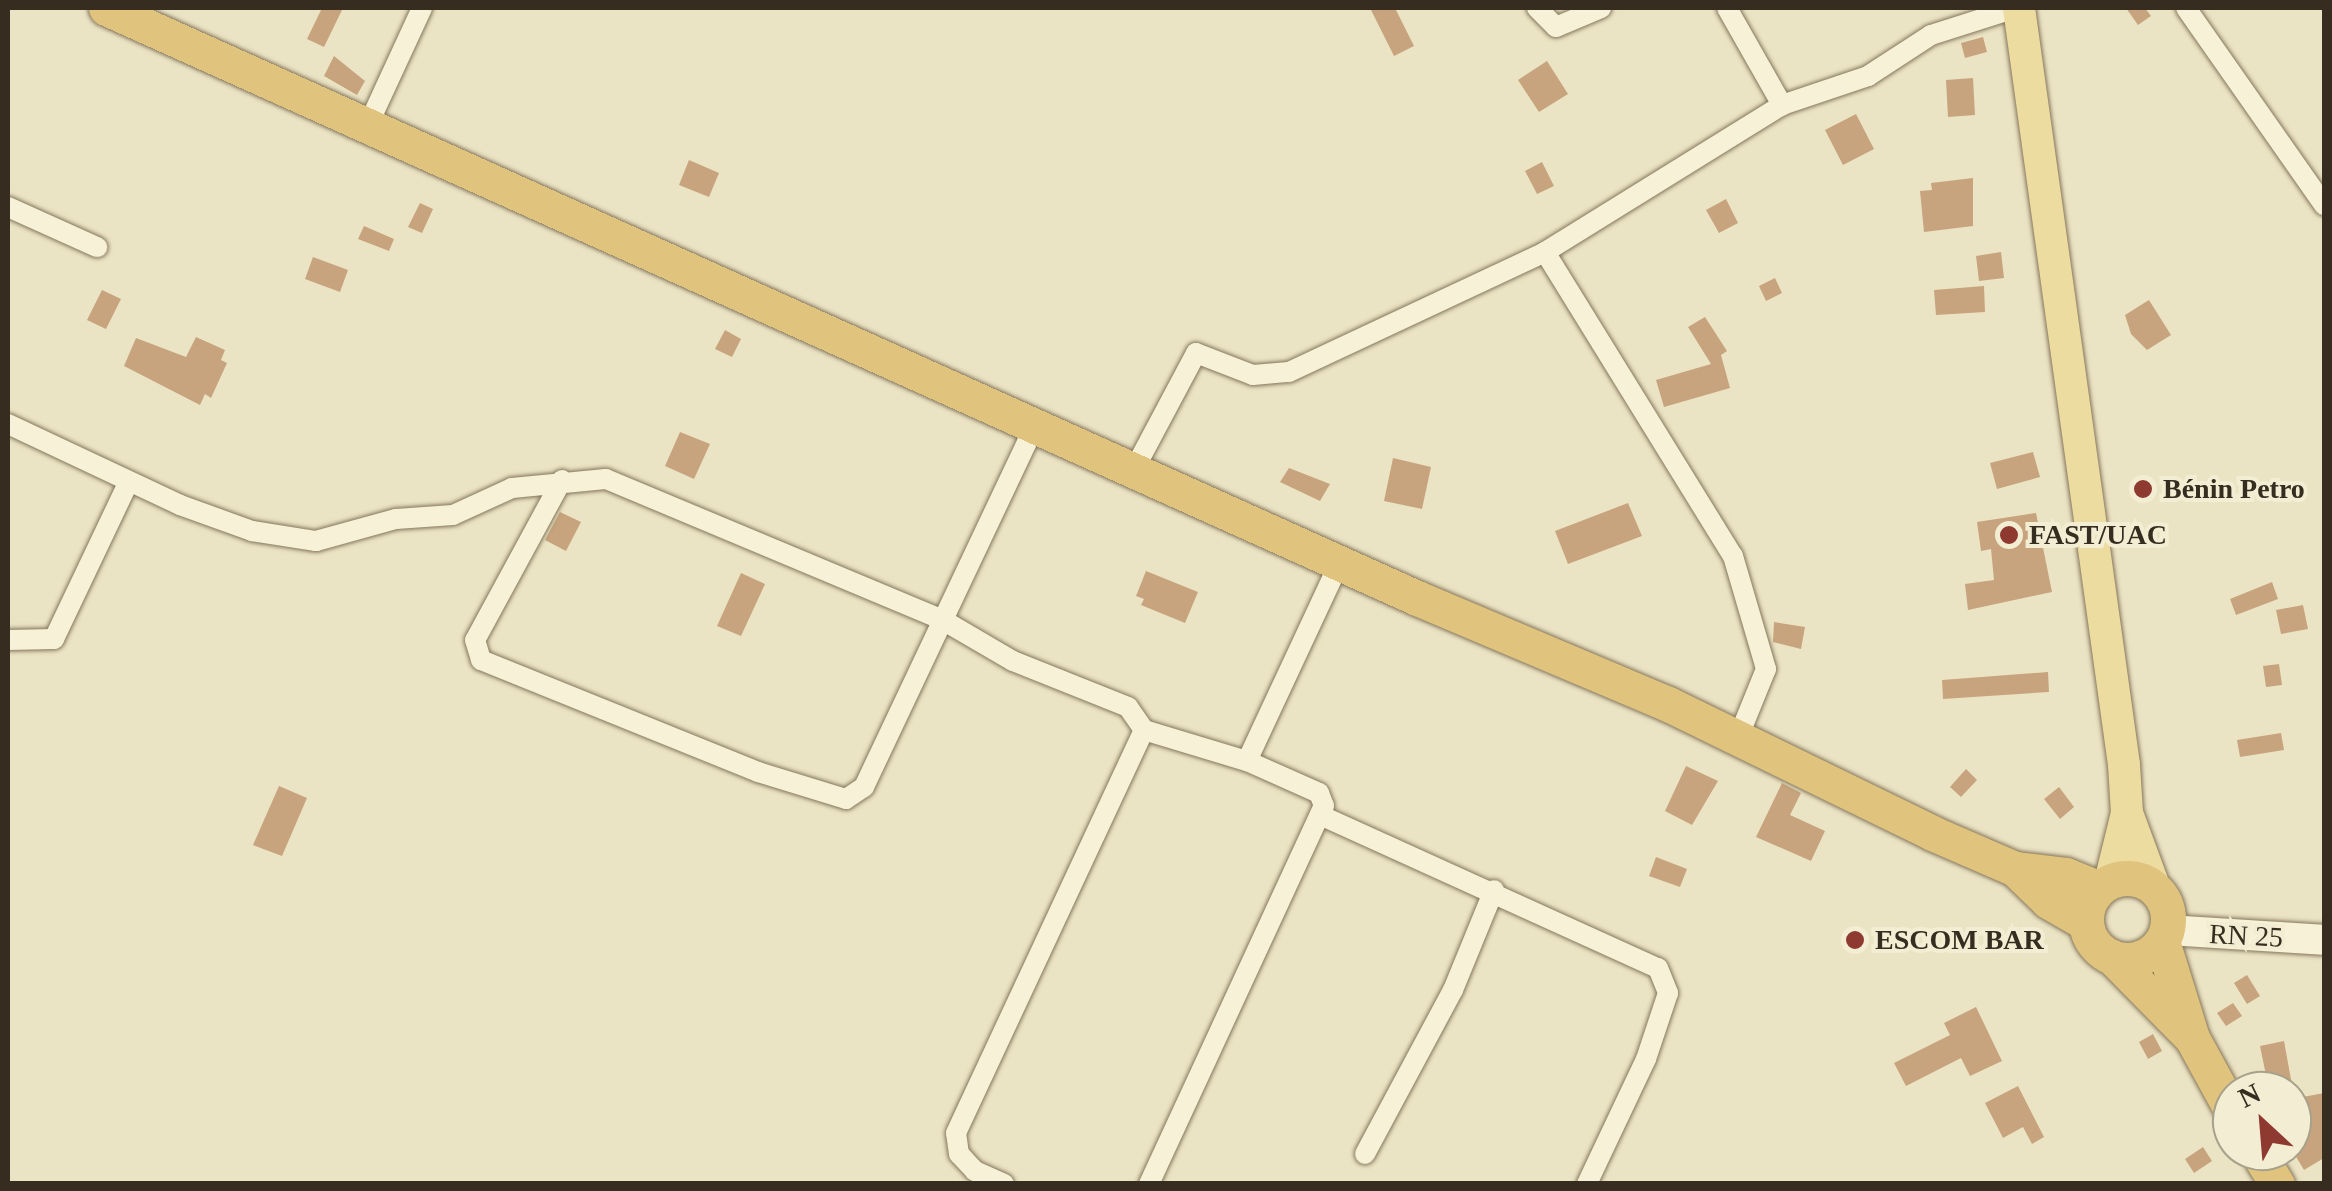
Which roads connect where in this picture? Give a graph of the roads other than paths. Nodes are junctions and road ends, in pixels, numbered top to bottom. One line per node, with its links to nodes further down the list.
1 (106, 8): 9 (highway)
2 (422, 8): 9 (street)
3 (1536, 8): 4 (street)
4 (1601, 8)
5 (1727, 8): 8 (street)
6 (2018, 8): 8 (street); 25 (main road)
7 (2186, 8): 10 (street)
8 (1782, 105): 13 (street)
9 (368, 124): 15 (highway)
10 (2324, 205)
11 (8, 207): 12 (street)
12 (96, 247)
13 (1545, 252): 16 (street); 23 (street)
14 (8, 424): 18 (street)
15 (1036, 426): 16 (highway); 20 (street)
16 (1136, 466): 19 (highway)
17 (562, 480): 18 (street); 20 (street); 20 (street)
18 (128, 483): 21 (street)
19 (1340, 562): 23 (highway); 24 (street)
20 (941, 620): 22 (street)
21 (8, 640)
22 (1144, 730): 24 (street); 38 (street)
23 (1738, 738): 27 (highway)
24 (1246, 760): 26 (street)
25 (2127, 813): 28 (main road); 29 (main road)
26 (1320, 814): 30 (street); 39 (street)
27 (2015, 869): 28 (highway); 31 (highway)
28 (2105, 885): 29 (highway); 31 (highway)
29 (2155, 888): 32 (highway)
30 (1494, 890): 37 (street); 40 (street)
31 (2086, 922): 34 (highway)
32 (2164, 936): 33 (main road, RN 25 / RN 25); 34 (highway); 35 (highway)
33 (2324, 940)
34 (2112, 957): 35 (highway)
35 (2192, 1038): 36 (highway)
36 (2212, 1074)
37 (1366, 1154)
38 (1004, 1184)
39 (1149, 1184)
40 (1587, 1184)

